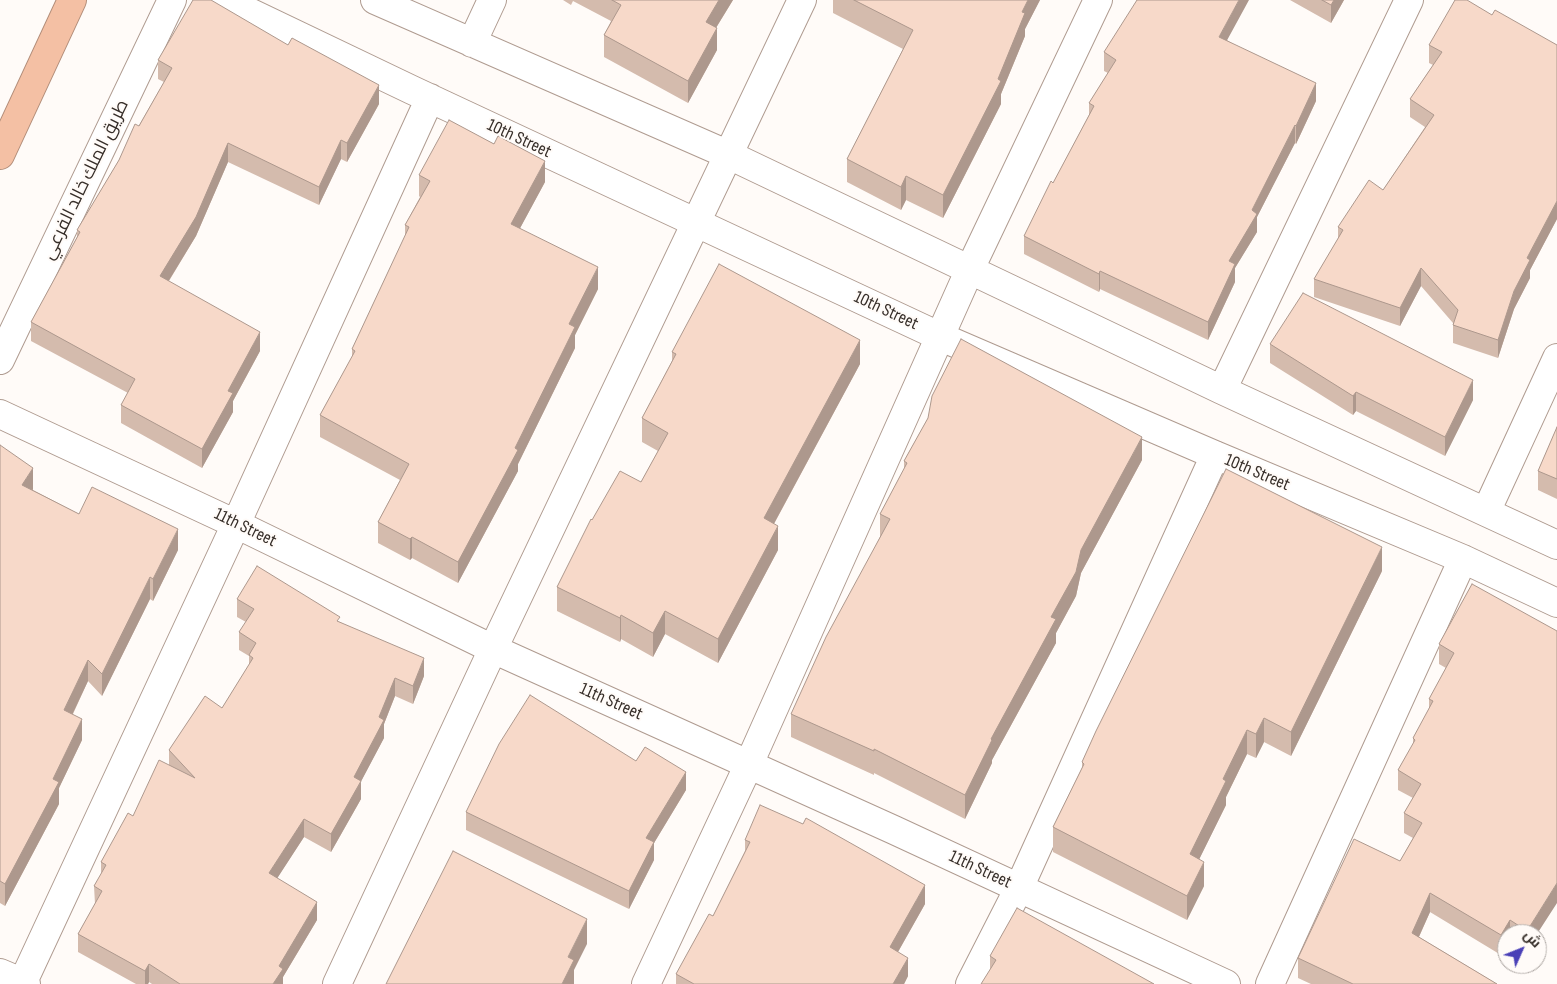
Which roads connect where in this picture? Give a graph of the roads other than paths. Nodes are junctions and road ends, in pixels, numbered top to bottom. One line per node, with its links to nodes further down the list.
1 (72, 0): 11 (highway)
2 (172, 0): 17 (street, طريق الملك خالد الفرعي)
3 (224, 0): 10 (street, 10th Street)
4 (375, 0): 9 (street)
5 (492, 0): 9 (street)
6 (802, 0): 12 (street)
7 (1098, 0): 14 (street)
8 (1409, 0): 18 (street)
9 (472, 44): 12 (street)
10 (430, 98): 13 (street, 10th Street); 22 (street)
11 (0, 154)
12 (728, 155): 13 (street); 14 (street)
13 (696, 222): 15 (street, 10th Street); 26 (street)
14 (970, 269): 15 (street); 18 (street)
15 (941, 337): 20 (street, 10th Street); 27 (street)
16 (1557, 358): 21 (street)
17 (0, 360)
18 (1222, 390): 21 (street)
19 (0, 414): 22 (street, 11th Street)
20 (1215, 455): 24 (street, 10th Street); 28 (street)
21 (1486, 512): 23 (street)
22 (236, 524): 26 (street, 11th Street); 29 (street)
23 (1557, 545)
24 (1464, 559): 25 (street, 10th Street); 34 (street)
25 (1557, 603)
26 (493, 649): 27 (street, 11th Street); 30 (street)
27 (749, 764): 28 (street, 11th Street); 31 (street)
28 (1019, 888): 32 (street); 33 (street, 11th Street)
29 (18, 981)
30 (338, 984)
31 (646, 984)
32 (970, 984)
33 (1226, 984)
34 (1270, 984)

